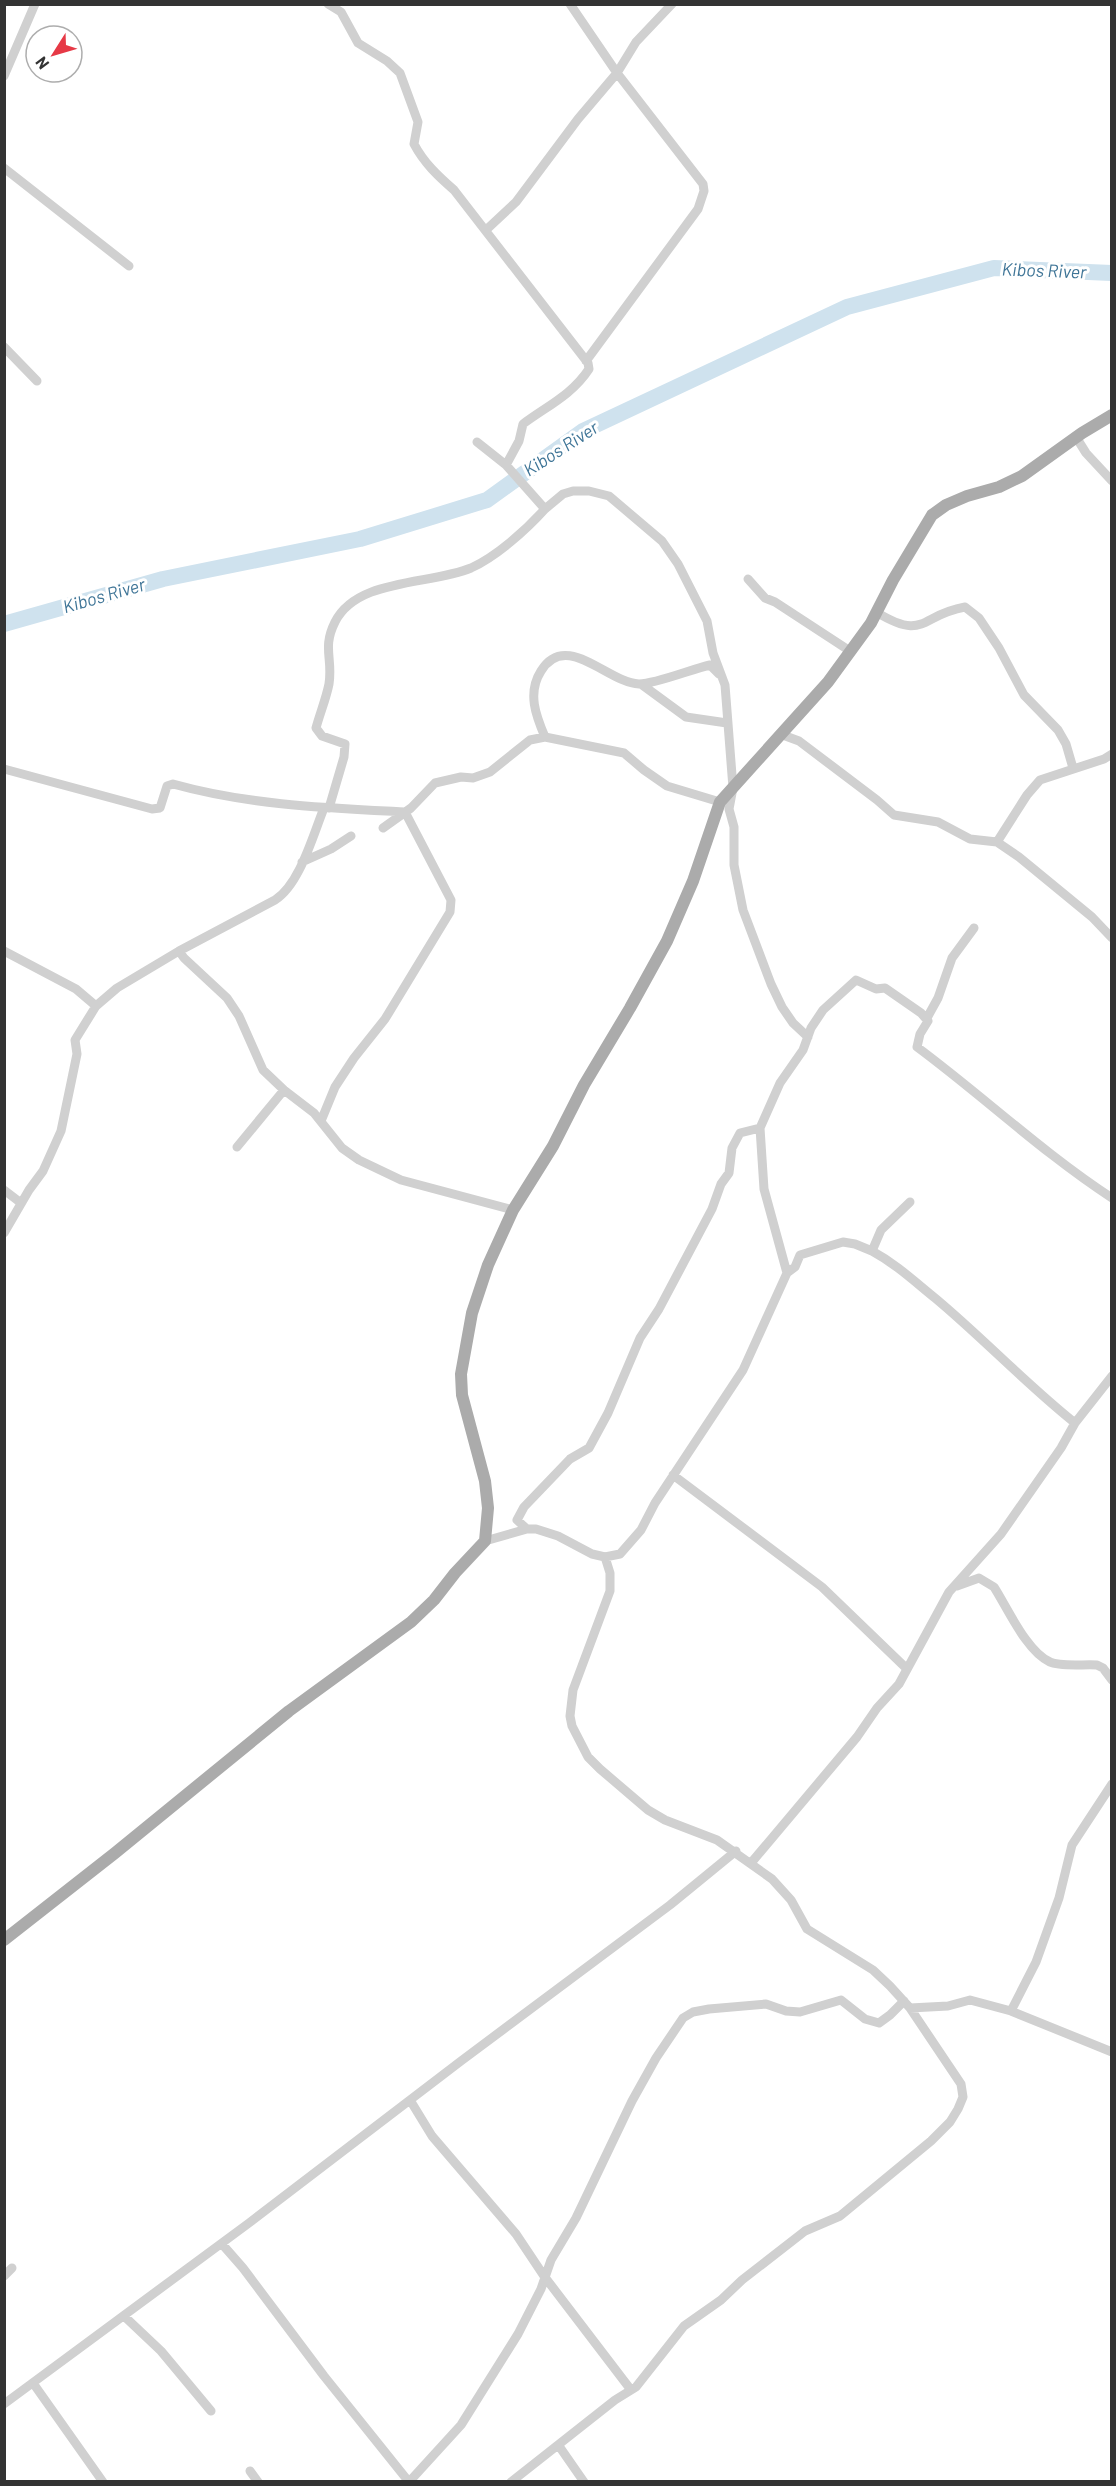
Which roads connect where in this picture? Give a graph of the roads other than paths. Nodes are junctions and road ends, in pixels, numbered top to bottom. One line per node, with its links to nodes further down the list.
1 (35, 4): 6 (street)
2 (328, 4): 8 (street)
3 (570, 4): 5 (street)
4 (672, 4): 5 (street)
5 (617, 73): 8 (street); 11 (street)
6 (4, 76)
7 (4, 168): 9 (street)
8 (486, 230): 11 (street)
9 (129, 266)
10 (4, 347): 12 (street)
11 (586, 361): 16 (street)
12 (37, 381)
13 (1112, 416): 14 (main road)
14 (1076, 437): 17 (street); 20 (main road)
15 (477, 442): 16 (street)
16 (509, 468): 18 (street)
17 (1112, 481)
18 (545, 509): 22 (street); 32 (street)
19 (748, 579): 21 (street)
20 (876, 612): 21 (main road); 28 (street)
21 (850, 651): 25 (main road)
22 (723, 678): 23 (street); 24 (street)
23 (641, 684): 24 (street); 26 (street)
24 (727, 723): 30 (street)
25 (780, 734): 30 (main road); 36 (street)
26 (545, 737): 31 (street); 33 (street)
27 (1112, 754): 28 (street)
28 (1073, 768): 36 (street)
29 (4, 769): 32 (street)
30 (732, 788): 31 (main road); 44 (street)
31 (720, 801): 53 (main road)
32 (326, 808): 33 (street); 37 (street)
33 (405, 812): 34 (street); 46 (street)
34 (383, 828)
35 (351, 836): 37 (street)
36 (998, 842): 39 (street)
37 (302, 862): 41 (street)
38 (974, 928): 43 (street)
39 (1112, 938)
40 (4, 951): 42 (street)
41 (179, 951): 42 (street); 45 (street)
42 (96, 1006): 52 (street)
43 (927, 1018): 44 (street); 50 (street)
44 (808, 1037): 47 (street)
45 (284, 1090): 46 (street); 48 (street)
46 (321, 1120): 53 (street)
47 (760, 1128): 56 (street); 60 (street)
48 (237, 1148)
49 (4, 1190): 52 (street)
50 (1112, 1198)
51 (910, 1202): 55 (street)
52 (21, 1203): 54 (street)
53 (513, 1210): 61 (main road)
54 (4, 1233)
55 (872, 1251): 56 (street); 58 (street)
56 (787, 1273): 59 (street)
57 (1112, 1377): 58 (street)
58 (1075, 1423): 63 (street)
59 (673, 1475): 62 (street); 64 (street)
60 (527, 1529): 61 (street); 62 (street)
61 (484, 1541): 69 (main road)
62 (605, 1557): 67 (street)
63 (952, 1589): 64 (street); 65 (street)
64 (906, 1668): 68 (street)
65 (1112, 1680)
66 (1112, 1784): 71 (street)
67 (736, 1851): 68 (street); 73 (street)
68 (750, 1863): 70 (street)
69 (4, 1940)
70 (907, 2004): 71 (street); 77 (street); 80 (street)
71 (1011, 2011): 72 (street)
72 (1112, 2052)
73 (410, 2100): 74 (street); 77 (street)
74 (222, 2244): 78 (street); 87 (street)
75 (12, 2268): 76 (street)
76 (4, 2276)
77 (544, 2276): 80 (street); 87 (street)
78 (124, 2316): 79 (street); 82 (street)
79 (33, 2383): 81 (street); 85 (street)
80 (631, 2390): 83 (street)
81 (4, 2404)
82 (211, 2411)
83 (559, 2446): 88 (street); 89 (street)
84 (250, 2471): 86 (street)
85 (103, 2481)
86 (258, 2481)
87 (409, 2481)
88 (512, 2481)
89 (584, 2481)

